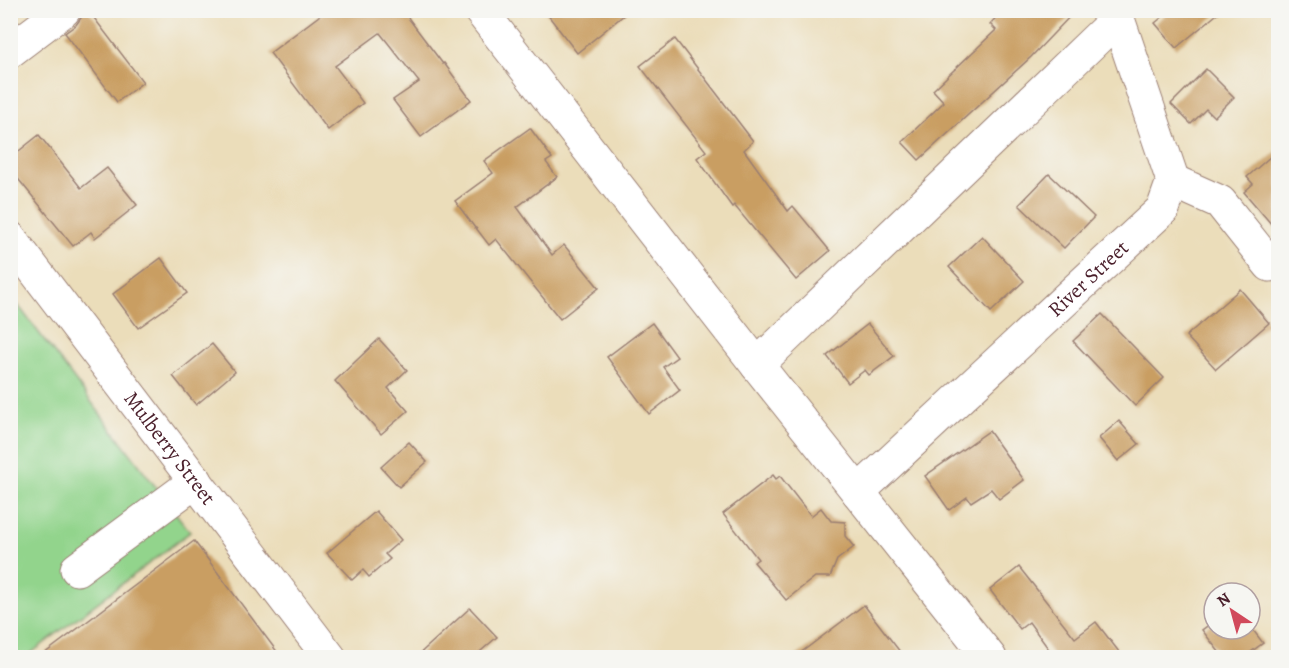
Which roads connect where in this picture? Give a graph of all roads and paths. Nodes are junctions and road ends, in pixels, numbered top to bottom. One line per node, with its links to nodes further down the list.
1 (64, 10): 4 (street)
2 (480, 10): 8 (street)
3 (1117, 14): 5 (street); 8 (street)
4 (10, 51)
5 (1173, 181): 7 (street); 10 (street, River Street)
6 (10, 238): 9 (street, Mulberry Street)
7 (1270, 265)
8 (757, 365): 10 (street)
9 (196, 481): 11 (street); 12 (street, Mulberry Street)
10 (858, 492): 13 (street)
11 (77, 569)
12 (330, 657)
13 (990, 657)

